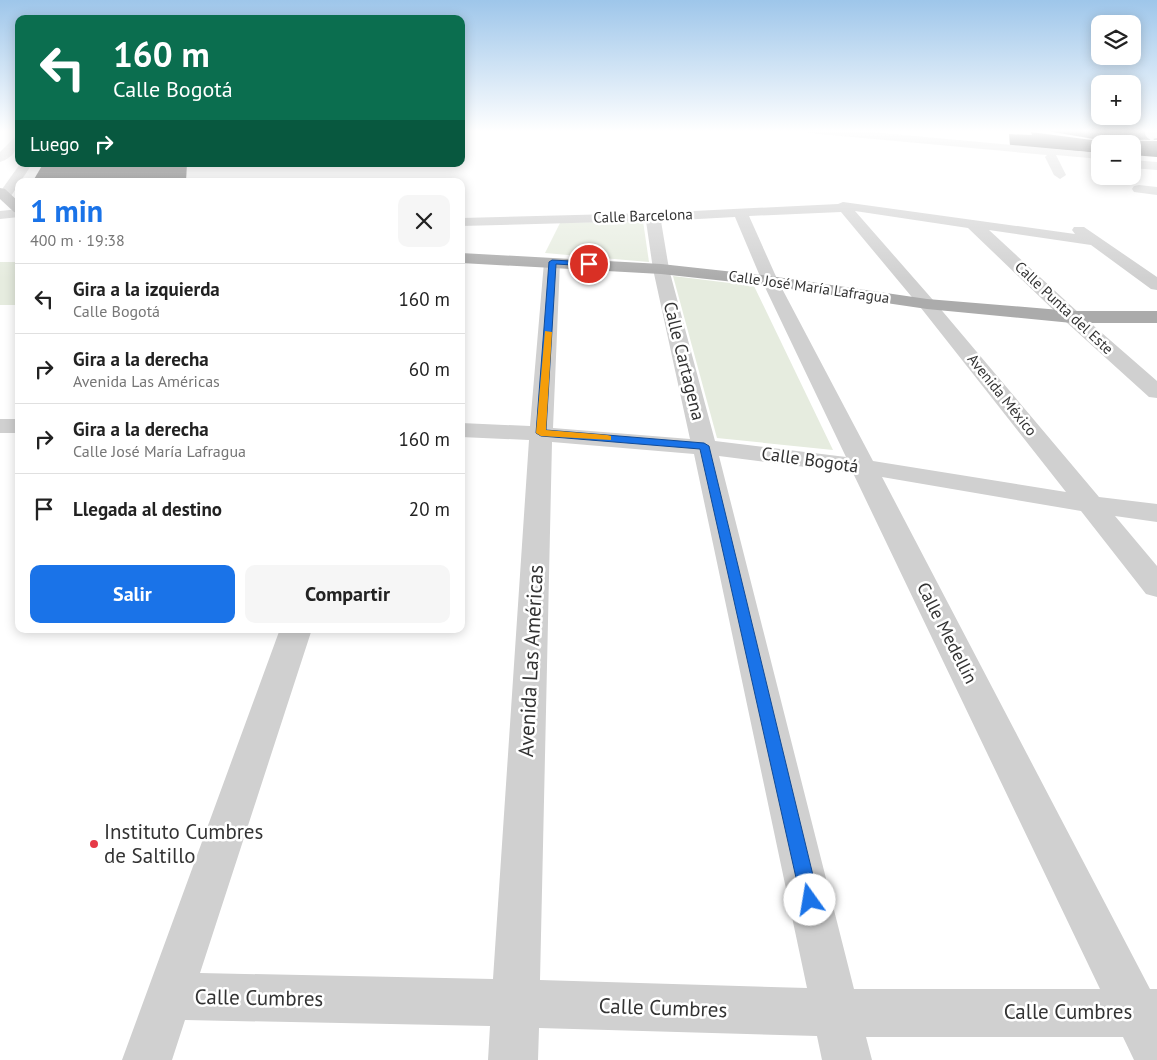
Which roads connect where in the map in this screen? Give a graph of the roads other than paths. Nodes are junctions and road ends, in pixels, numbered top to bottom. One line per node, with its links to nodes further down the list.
1 (15, 186): 5 (street)
2 (1138, 189): 3 (street)
3 (1157, 191)
4 (843, 206): 6 (street, Calle Barcelona); 10 (street, Calle Barcelona); 17 (street, Avenida México)
5 (9, 208)
6 (740, 212): 7 (street, Calle Barcelona); 15 (street, Calle Medellín)
7 (654, 217): 9 (street, Calle Barcelona); 14 (street, Calle Cartagena)
8 (1066, 220): 11 (street)
9 (465, 222)
10 (972, 223): 11 (street, Calle Barcelona); 18 (street, Calle Punta del Este)
11 (1093, 241): 16 (street)
12 (465, 258): 13 (main road, Calle José María Lafragua)
13 (552, 262): 14 (main road, Calle José María Lafragua); 24 (street, Avenida Las Américas)
14 (661, 268): 15 (main road, Calle José María Lafragua); 25 (street, Calle Cartagena)
15 (770, 281): 17 (main road, Calle José María Lafragua); 26 (street, Calle Medellín)
16 (1157, 286)
17 (927, 304): 18 (main road, Calle José María Lafragua); 27 (street, Avenida México)
18 (1072, 317): 19 (main road, Calle José María Lafragua); 20 (street, Calle Punta del Este)
19 (1157, 317)
20 (1157, 392)
21 (0, 426): 22 (street)
22 (15, 426)
23 (465, 430): 24 (street, Calle Bogotá)
24 (541, 433): 25 (street, Calle Bogotá); 32 (street, Avenida Las Américas)
25 (704, 446): 26 (street, Calle Bogotá); 34 (street, Calle Cartagena)
26 (864, 467): 27 (street, Calle Bogotá); 33 (street, Calle Medellín)
27 (1091, 505): 28 (street, Calle Bogotá); 29 (street, Avenida México)
28 (1157, 513)
29 (1157, 586)
30 (295, 633): 31 (street)
31 (170, 996): 32 (street, Calle Cumbres); 36 (street)
32 (515, 1003): 34 (street, Calle Cumbres); 37 (street, Avenida Las Américas)
33 (1147, 1012): 34 (street, Calle Cumbres); 35 (street, Calle Medellín)
34 (836, 1013): 38 (street, Calle Cartagena)
35 (1157, 1052)
36 (147, 1060)
37 (513, 1060)
38 (848, 1060)

